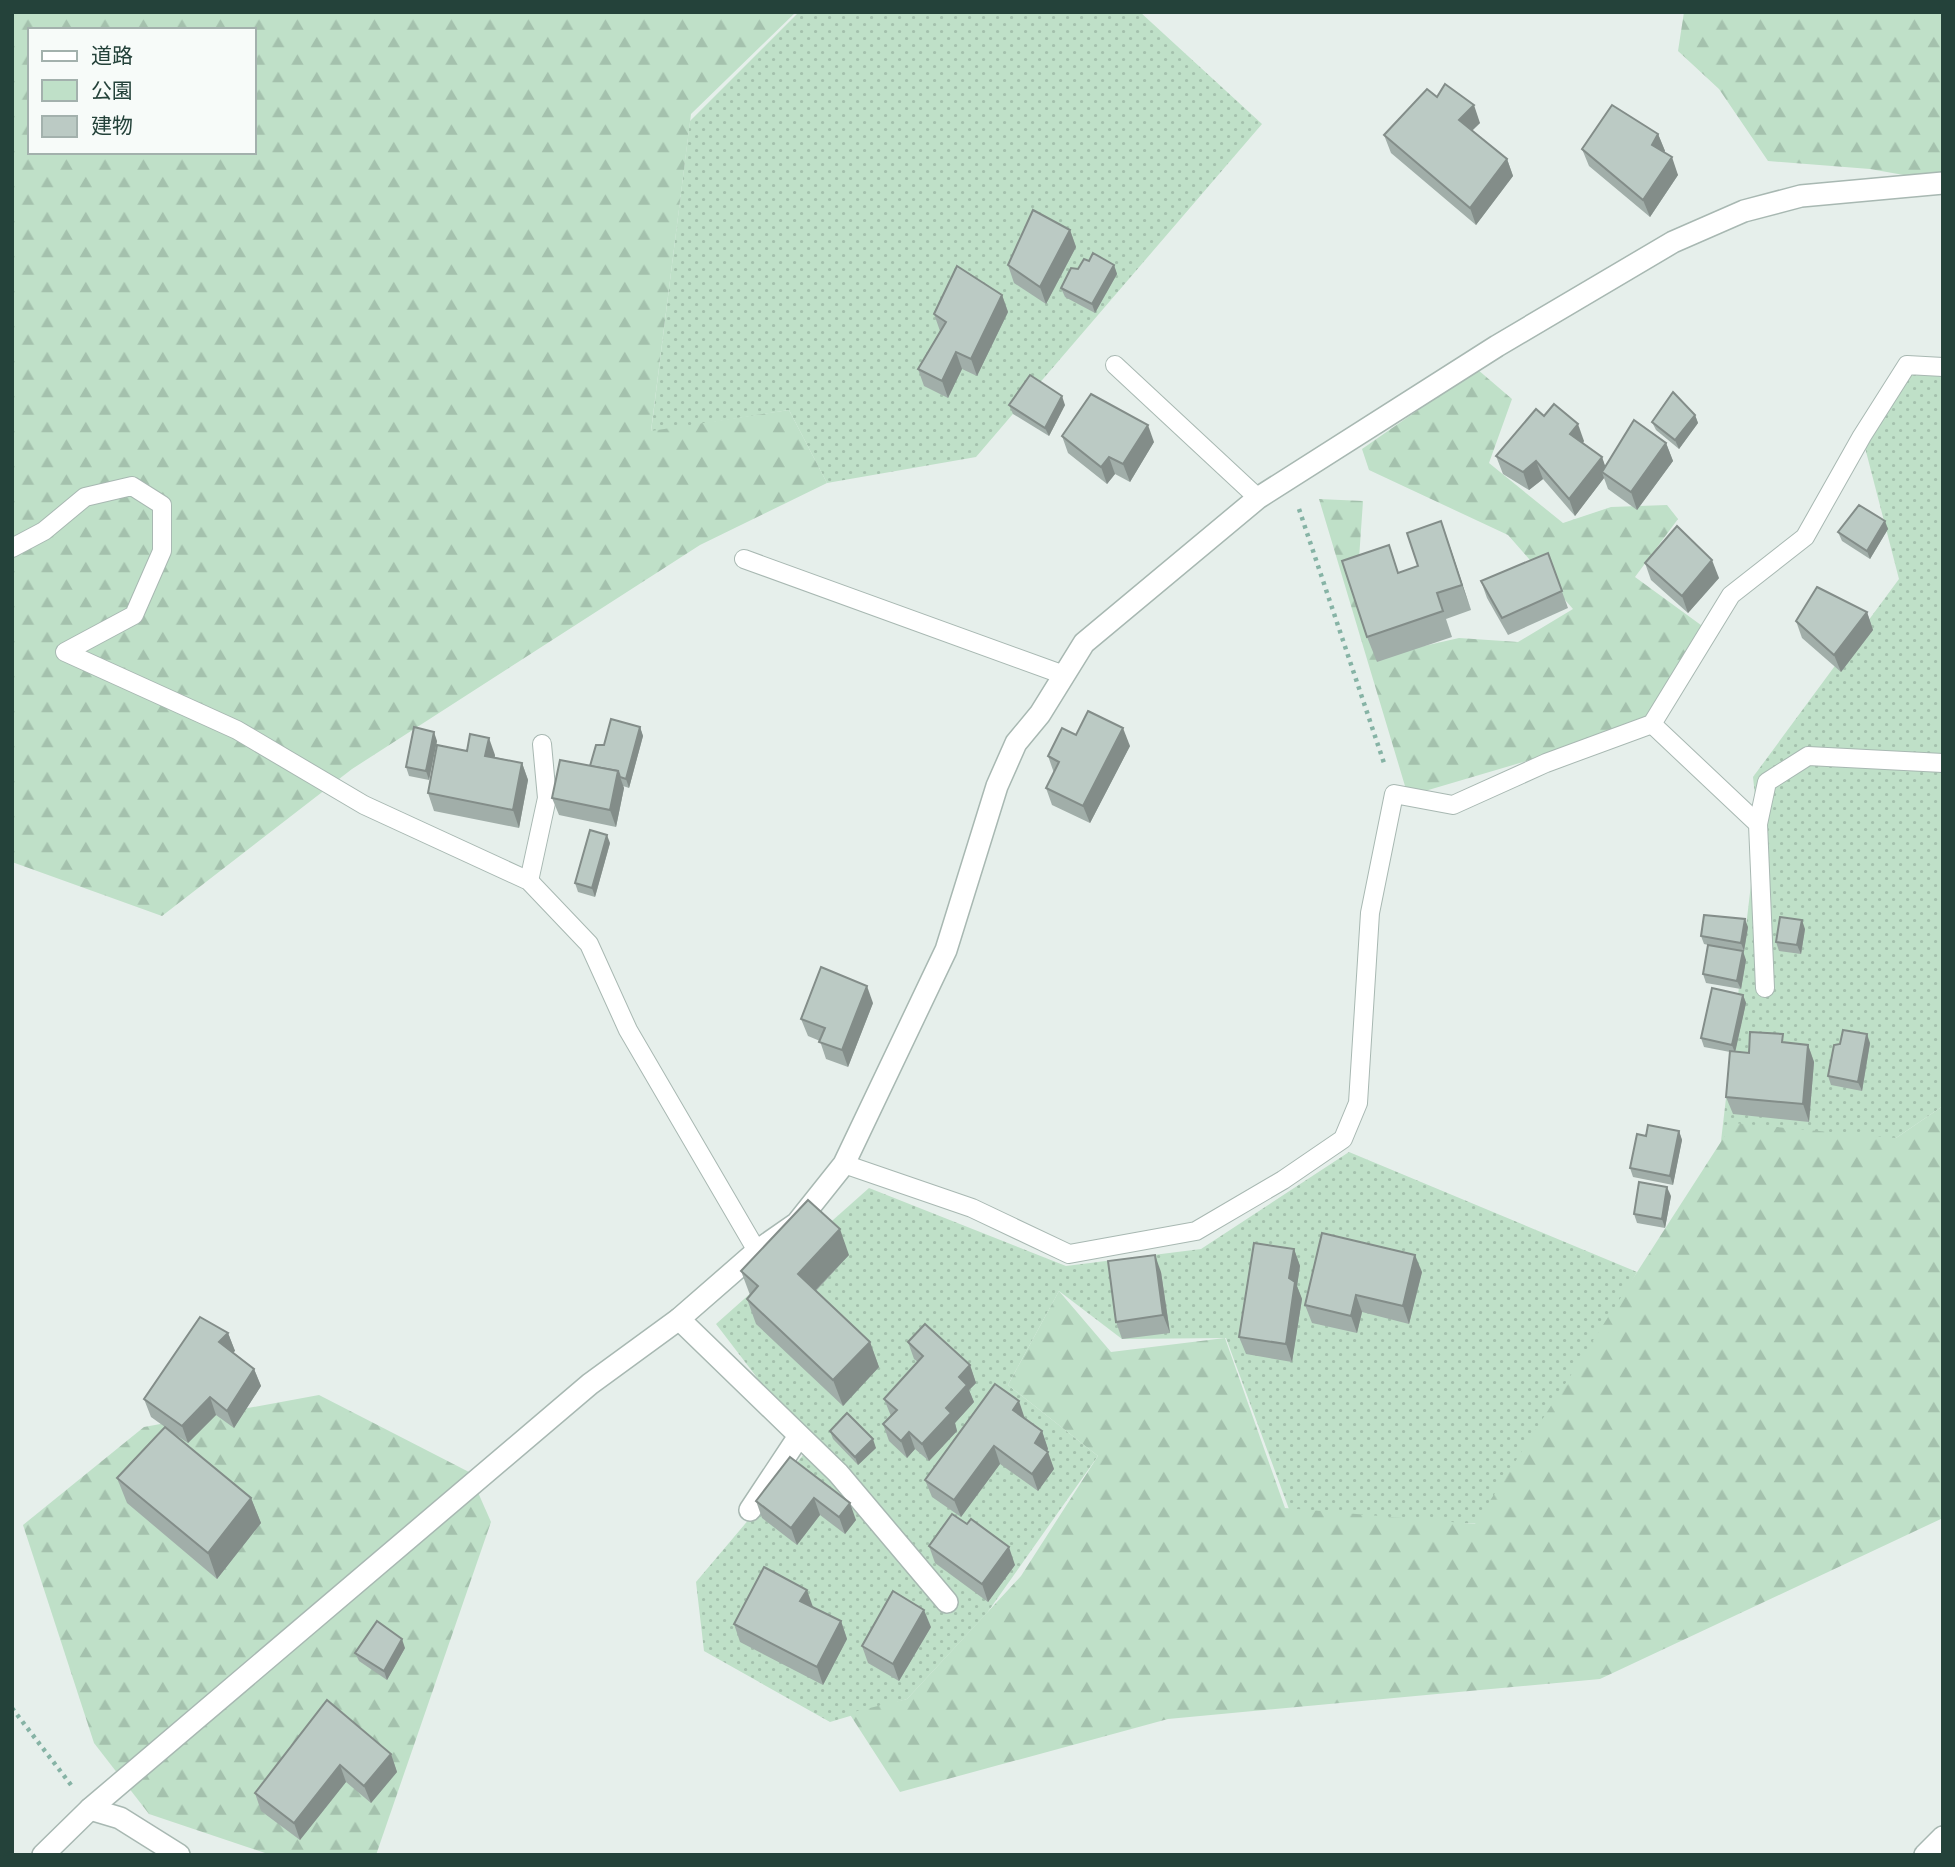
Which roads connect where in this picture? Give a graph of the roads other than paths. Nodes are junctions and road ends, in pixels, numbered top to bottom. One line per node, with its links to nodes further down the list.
1 (1943, 183): 4 (street)
2 (1115, 365): 4 (lane)
3 (1943, 367): 8 (lane)
4 (1258, 498): 7 (street)
5 (12, 548): 12 (lane)
6 (744, 559): 7 (lane)
7 (1064, 675): 14 (street)
8 (1652, 724): 11 (lane); 14 (lane)
9 (542, 744): 12 (lane)
10 (1943, 763): 11 (lane)
11 (1758, 824): 13 (lane)
12 (529, 881): 15 (lane)
13 (1765, 988)
14 (844, 1164): 15 (street)
15 (757, 1251): 16 (street)
16 (679, 1319): 17 (street); 20 (street)
17 (799, 1436): 18 (street); 19 (street)
18 (750, 1510)
19 (947, 1602)
20 (90, 1809): 22 (street); 23 (street)
21 (1943, 1837): 24 (street)
22 (43, 1855)
23 (179, 1855)
24 (1925, 1855)

